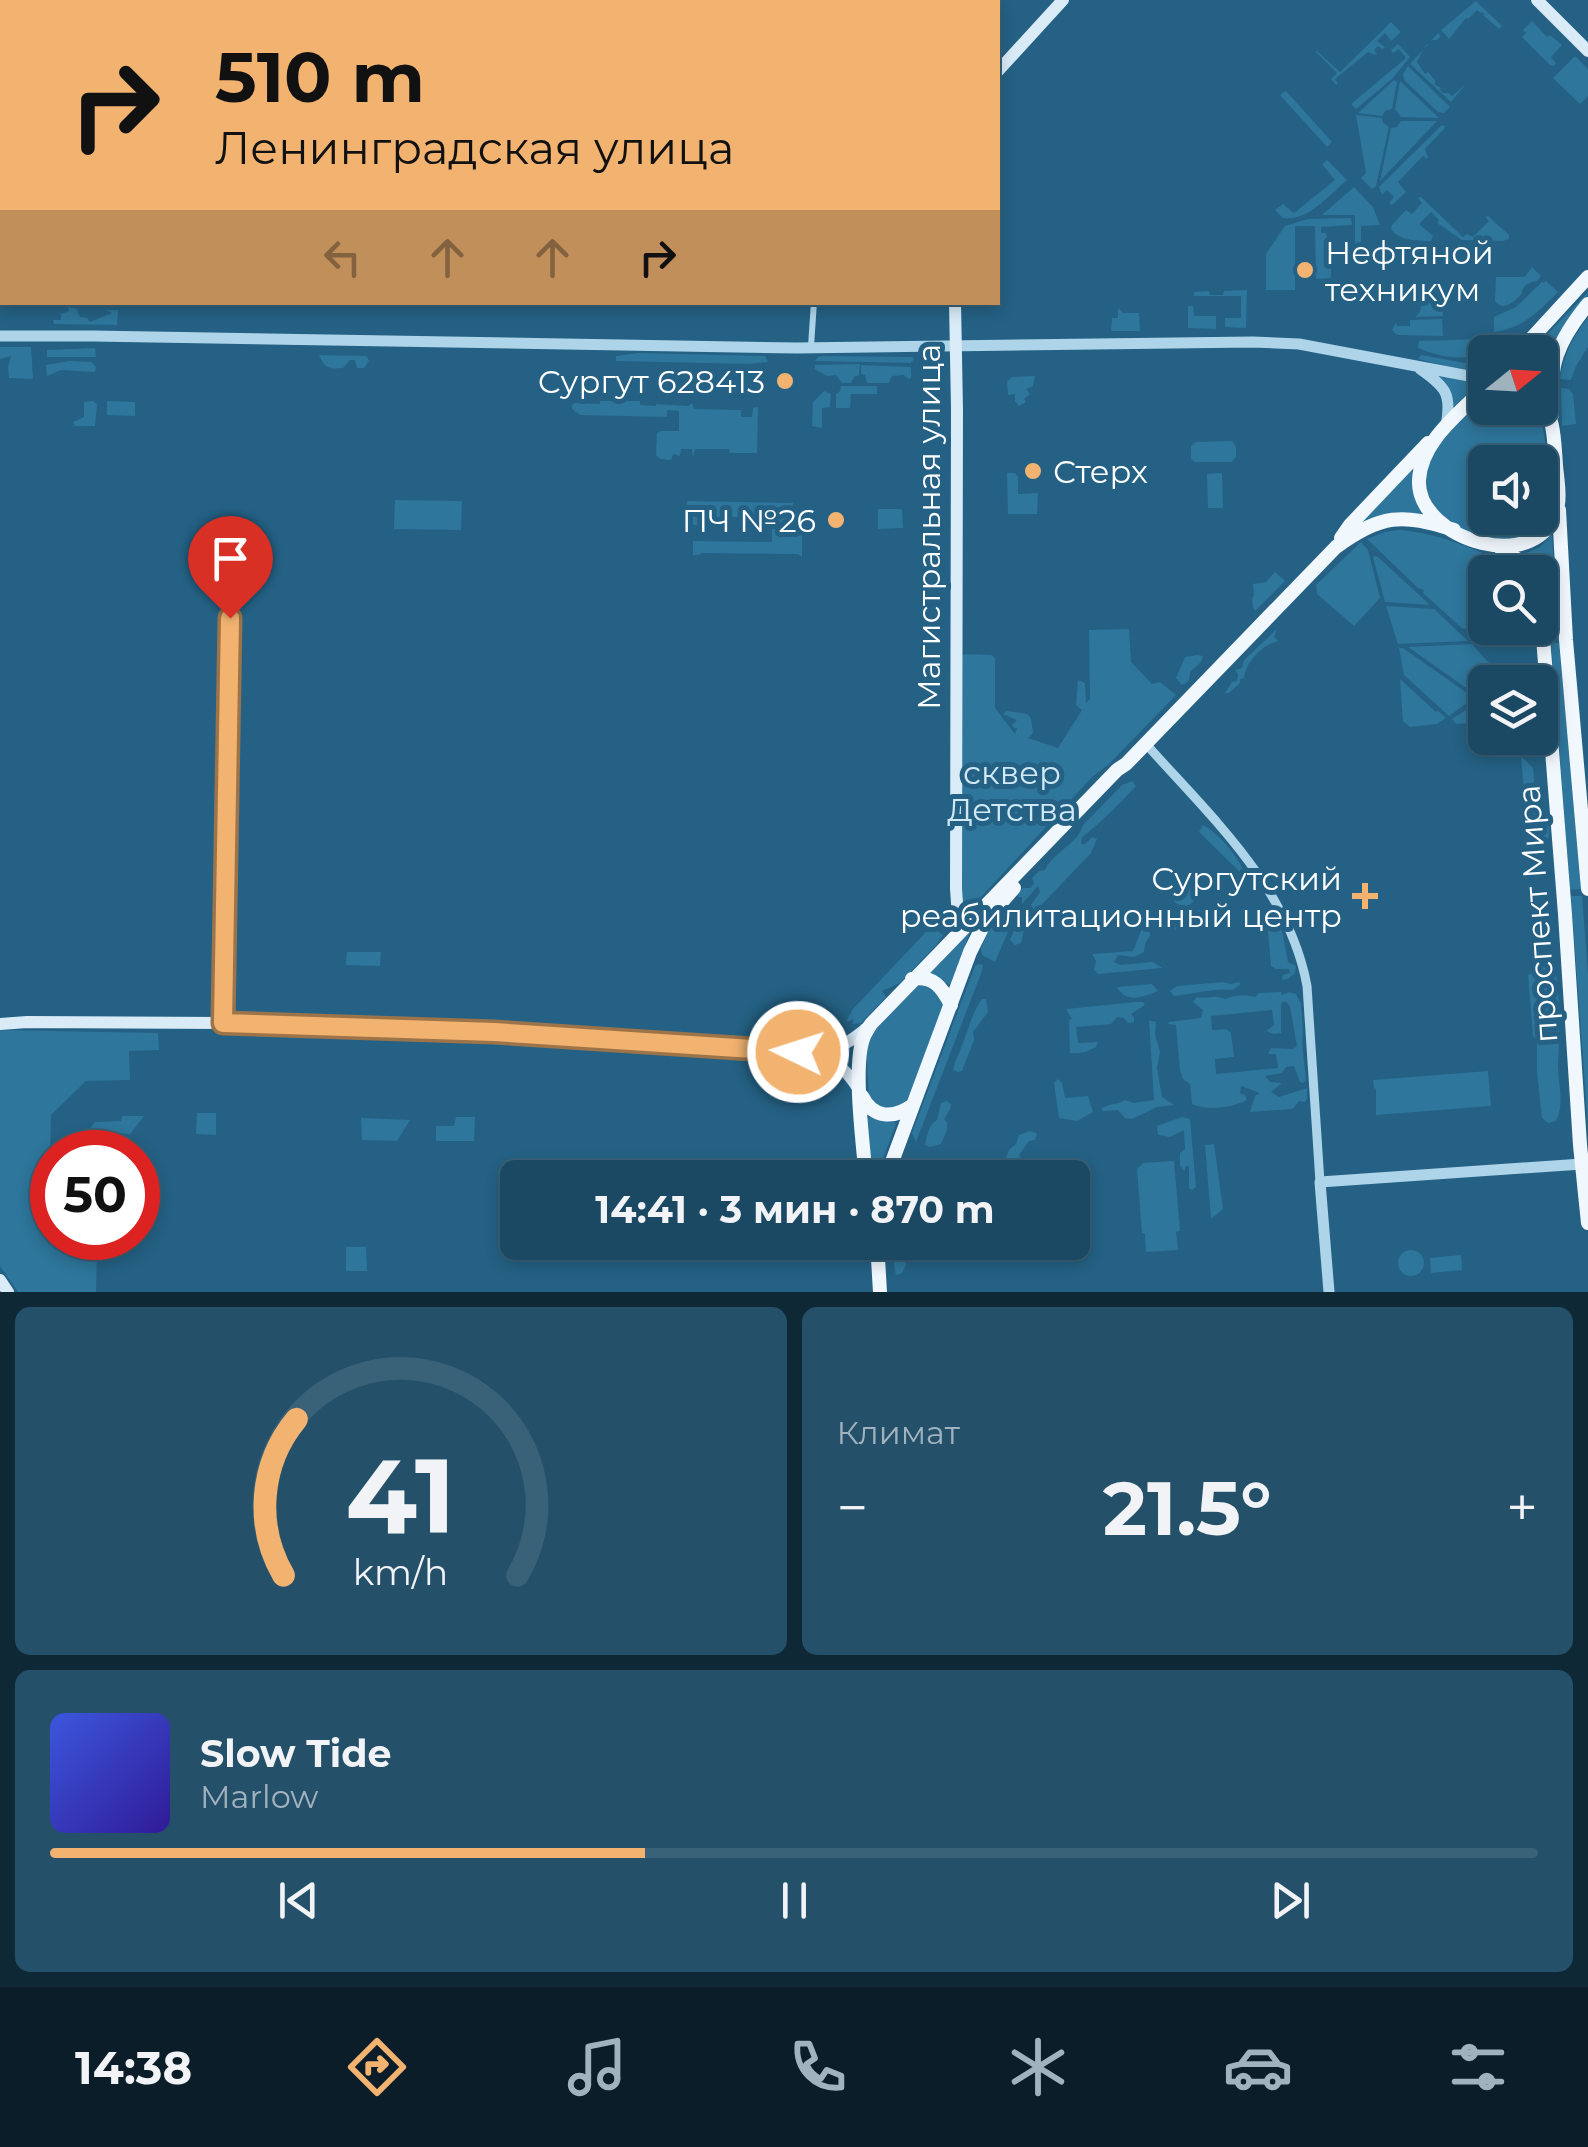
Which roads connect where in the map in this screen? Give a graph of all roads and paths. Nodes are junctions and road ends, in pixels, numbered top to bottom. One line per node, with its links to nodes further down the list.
1 (1063, 0): 4 (main road)
2 (1537, 0): 3 (main road)
3 (1588, 50)
4 (1000, 70)
5 (1588, 278): 9 (main road)
6 (1588, 304): 16 (main road, проспект Мира)
7 (814, 305): 12 (street)
8 (955, 305): 11 (main road, Магистральная улица)
9 (1535, 335)
10 (0, 336): 12 (street)
11 (956, 347): 12 (street); 13 (street); 28 (main road, Магистральная улица)
12 (811, 348)
13 (1416, 367): 14 (street); 17 (street)
14 (1468, 376)
15 (1468, 405): 17 (main road)
16 (1553, 426): 18 (main road, проспект Мира)
17 (1442, 431): 19 (main road); 21 (main road)
18 (1559, 500): 20 (main road); 27 (main road, проспект Мира)
19 (1454, 530): 20 (main road); 21 (main road)
20 (1491, 545): 22 (main road)
21 (1336, 547): 25 (main road)
22 (1510, 555)
23 (230, 618): 32 (street)
24 (1544, 645): 39 (main road, проспект Мира)
25 (1146, 744): 26 (main road); 40 (street)
26 (1126, 764): 28 (main road); 30 (main road)
27 (1588, 889)
28 (959, 931): 29 (main road)
29 (912, 979): 30 (main road); 33 (main road)
30 (950, 1004): 36 (main road)
31 (0, 1022): 32 (main road)
32 (223, 1023): 34 (main road)
33 (871, 1024): 34 (main road); 35 (main road)
34 (808, 1054): 35 (main road)
35 (860, 1091): 36 (main road); 37 (main road)
36 (913, 1105): 38 (main road)
37 (865, 1160)
38 (893, 1160)
39 (1585, 1164): 40 (street); 41 (main road, проспект Мира)
40 (1320, 1182): 46 (street)
41 (1588, 1223)
42 (878, 1260): 45 (main road)
43 (0, 1280): 44 (main road)
44 (4, 1291)
45 (880, 1292)
46 (1329, 1292)

